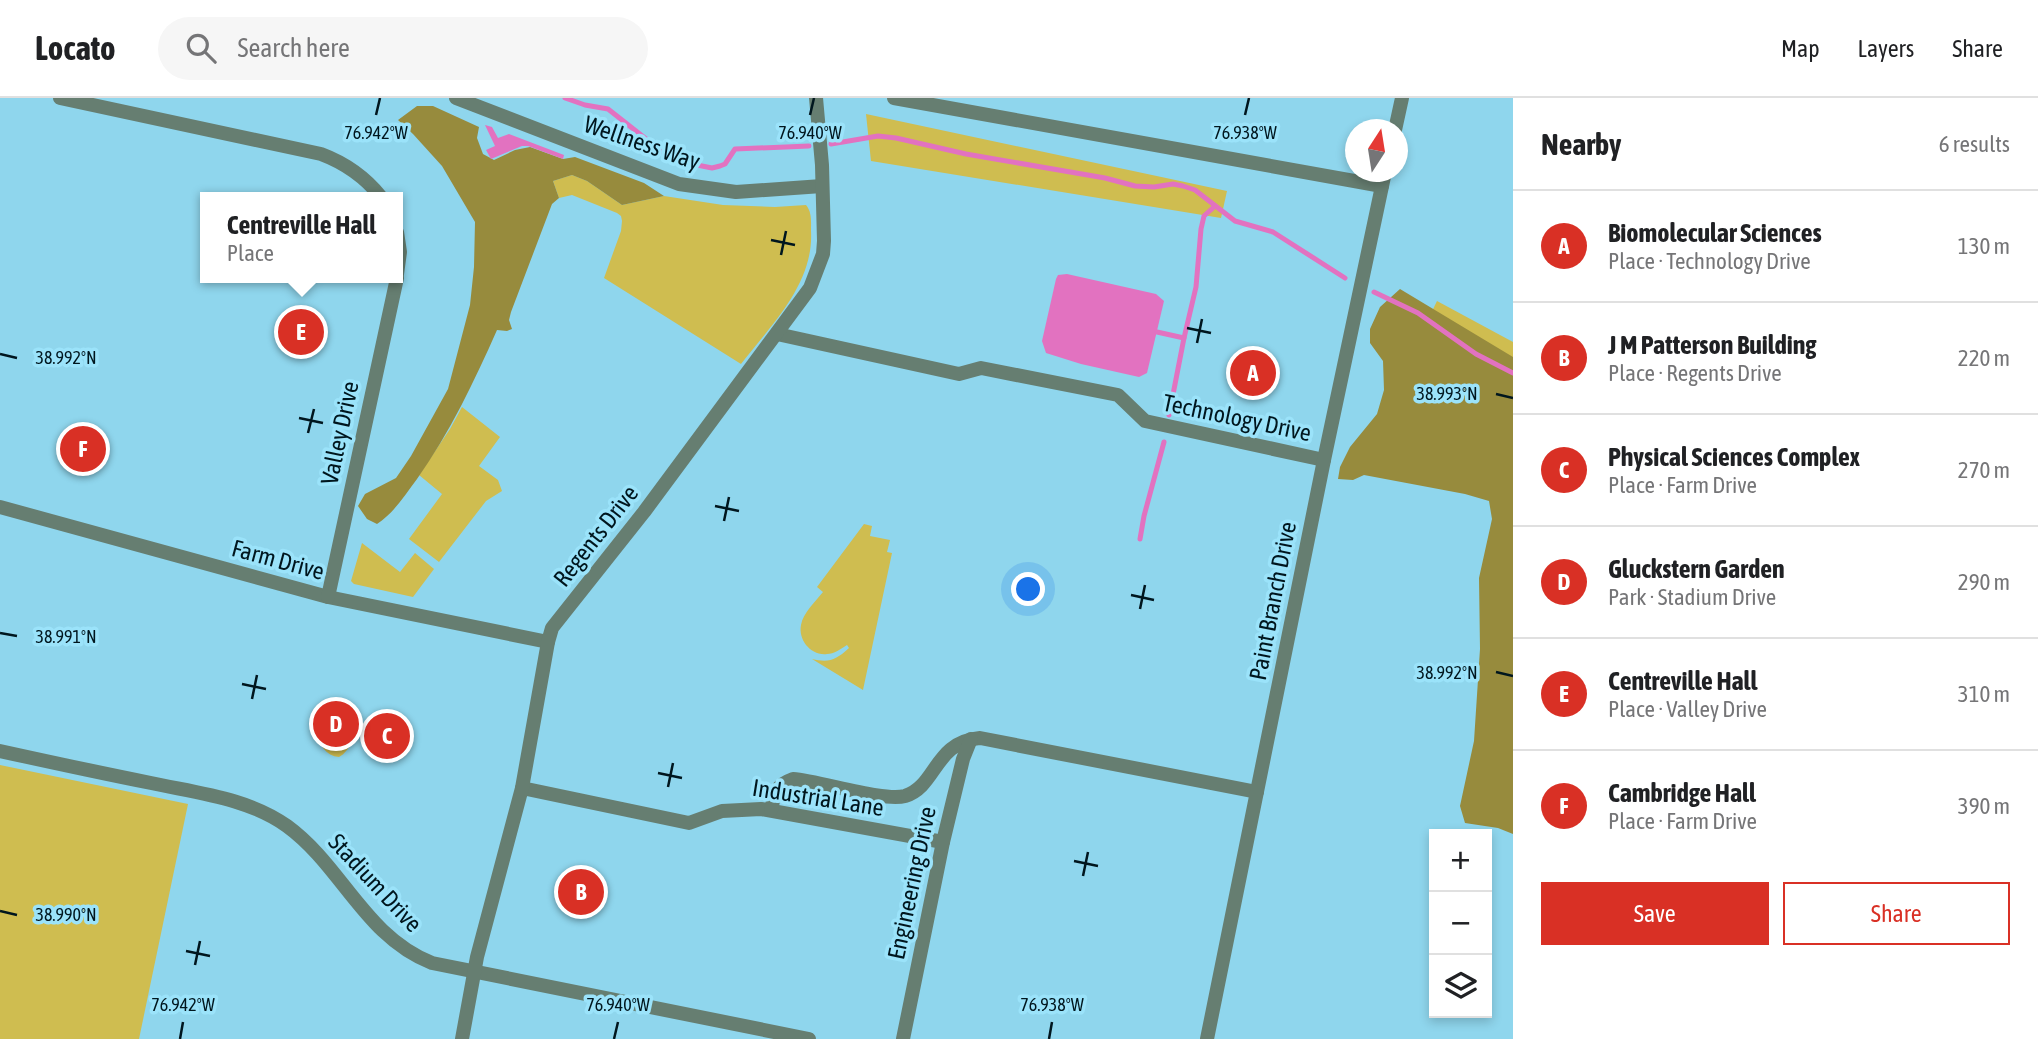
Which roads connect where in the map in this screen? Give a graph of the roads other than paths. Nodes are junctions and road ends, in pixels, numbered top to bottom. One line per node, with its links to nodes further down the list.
1 (60, 98): 10 (street)
2 (456, 98): 9 (street, Wellness Way)
3 (816, 98): 9 (street, Regents Drive)
4 (894, 98): 7 (street)
5 (1402, 98): 6 (street)
6 (1397, 119)
7 (1345, 173)
8 (1383, 182): 13 (street, Paint Branch Drive)
9 (822, 186): 12 (street, Regents Drive)
10 (377, 192)
11 (395, 283): 15 (street, Valley Drive)
12 (777, 334): 13 (street, Technology Drive); 16 (street, Regents Drive)
13 (1324, 460): 20 (street, Paint Branch Drive)
14 (0, 507): 15 (street, Farm Drive)
15 (328, 597): 16 (street, Farm Drive)
16 (548, 642): 19 (street, Regents Drive)
17 (971, 739): 20 (street); 21 (street, Engineering Drive); 22 (street, Engineering Drive)
18 (0, 751): 23 (street, Stadium Drive)
19 (522, 788): 21 (street, Industrial Lane); 23 (street, Regents Drive)
20 (1257, 792): 27 (street, Paint Branch Drive)
21 (771, 810): 22 (street, Industrial Lane)
22 (943, 842): 26 (street, Engineering Drive)
23 (474, 971): 24 (street, Regents Drive); 25 (street, Stadium Drive)
24 (462, 1039)
25 (809, 1039)
26 (903, 1039)
27 (1207, 1039)

